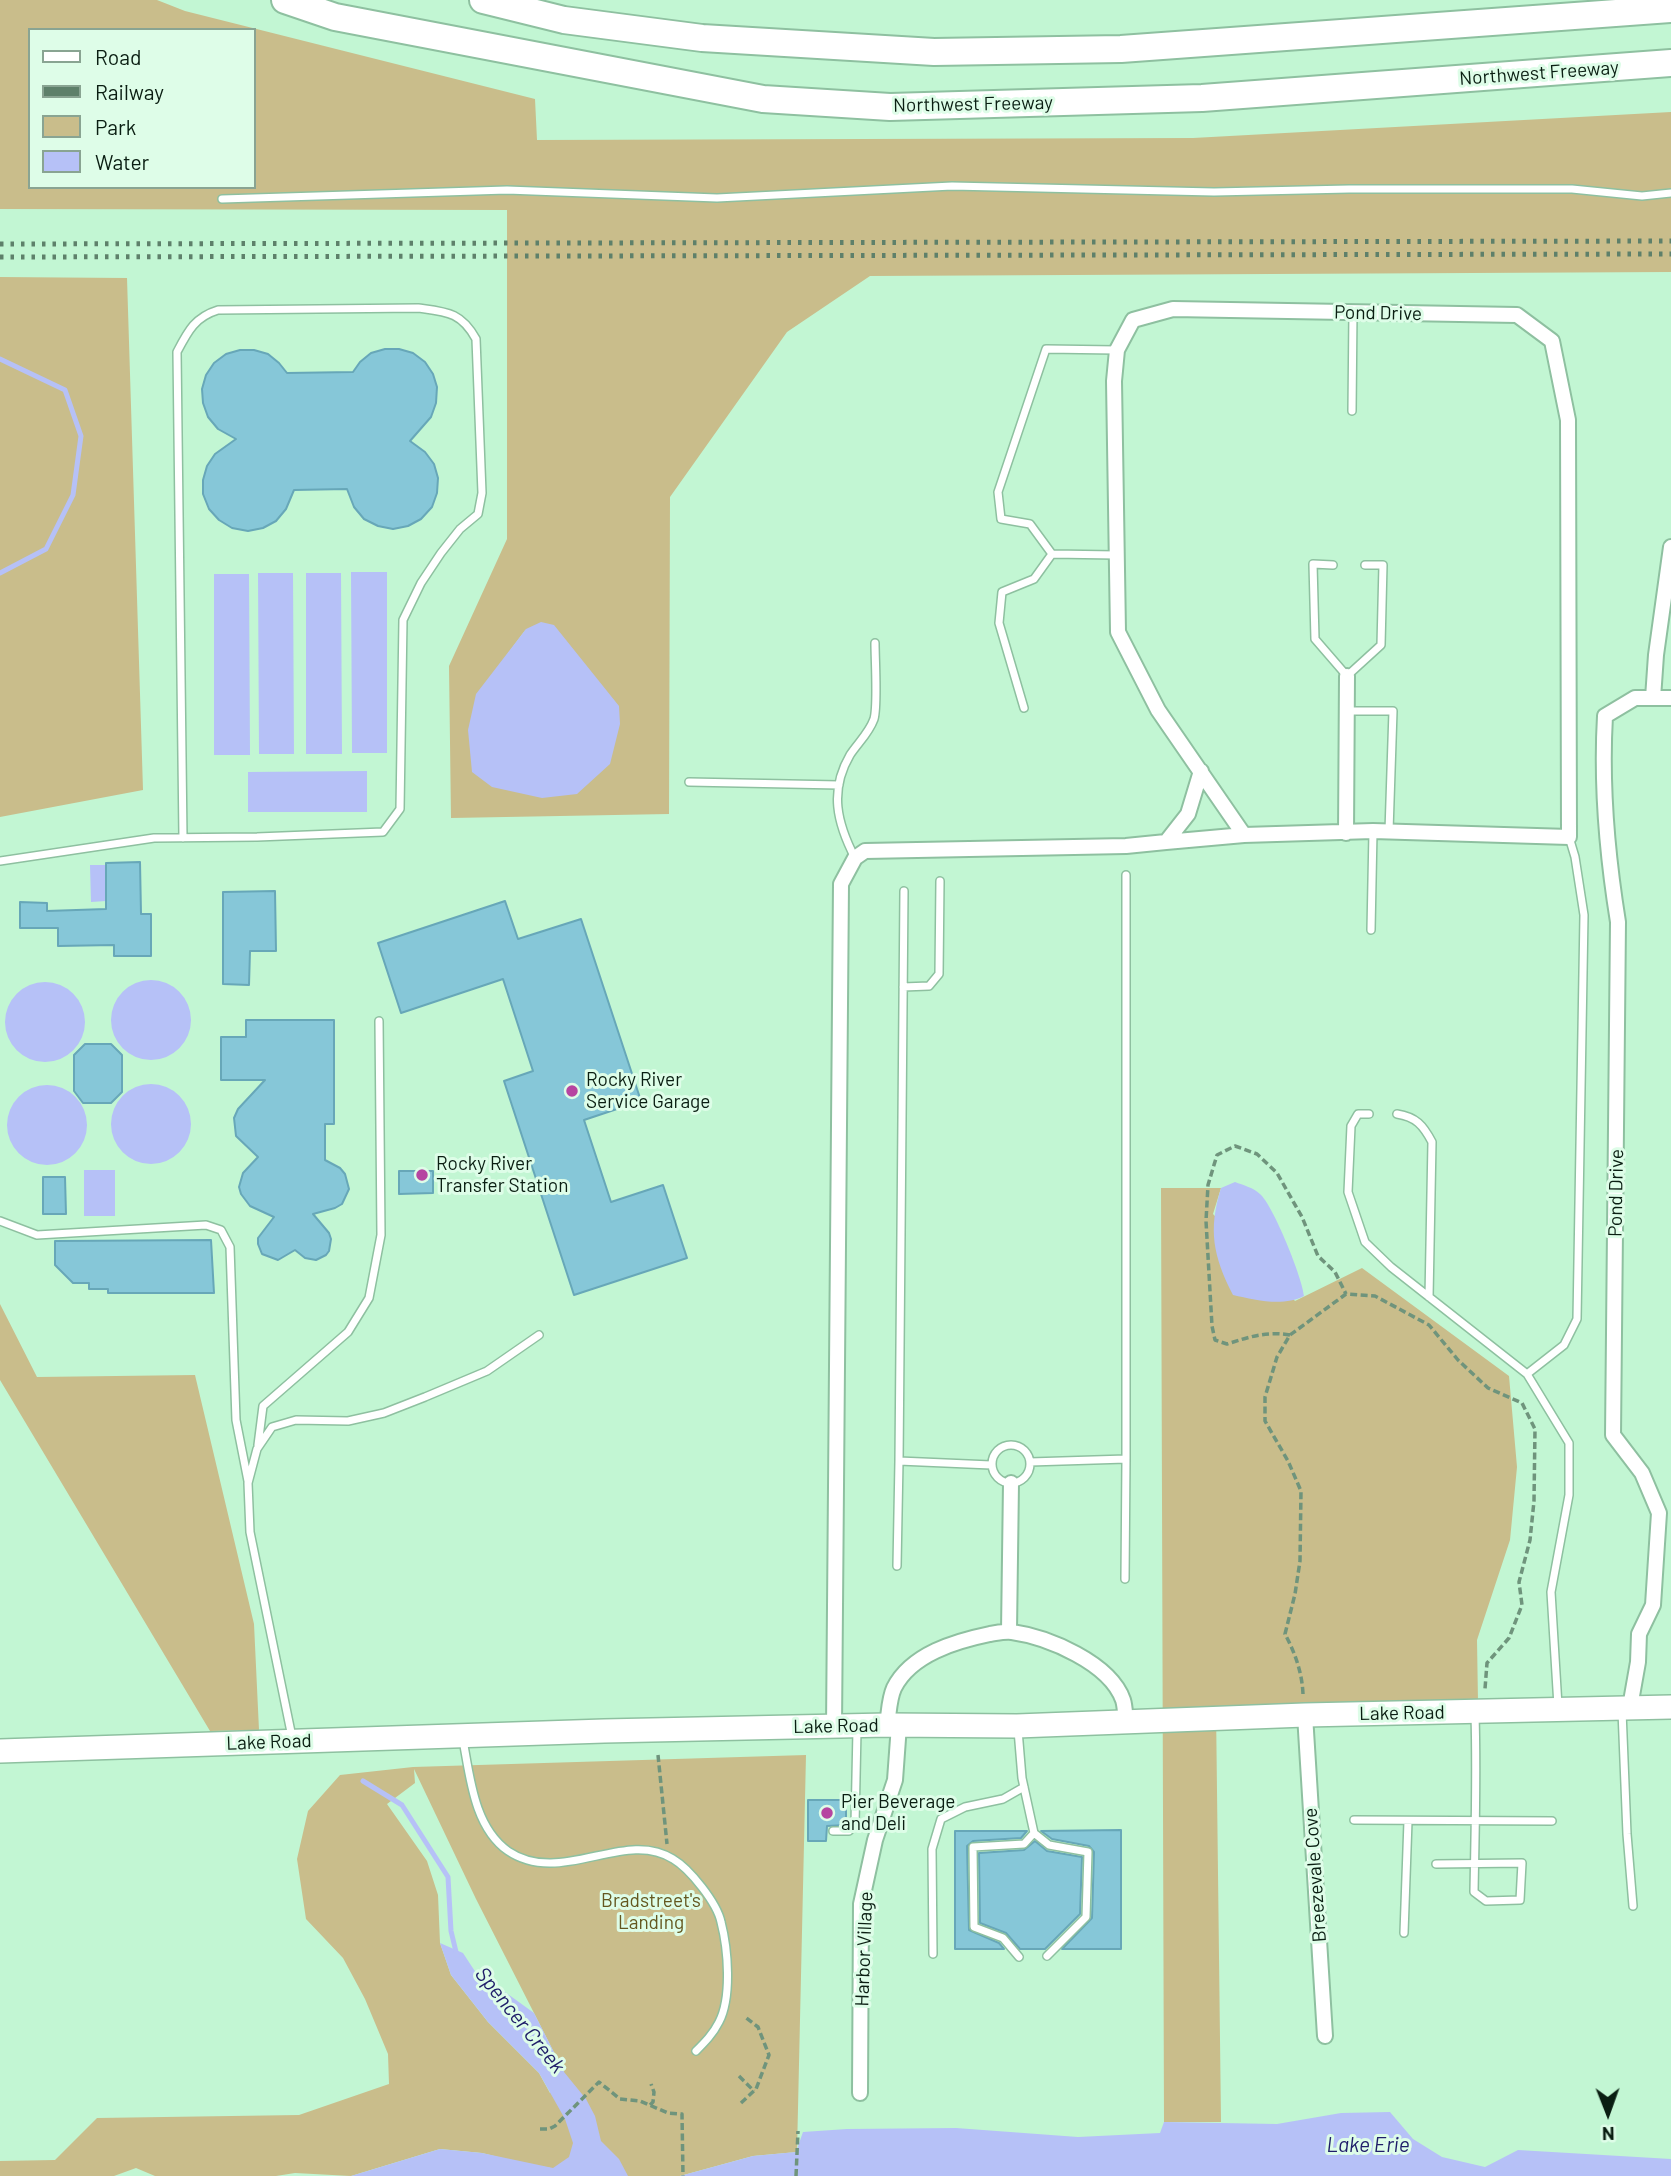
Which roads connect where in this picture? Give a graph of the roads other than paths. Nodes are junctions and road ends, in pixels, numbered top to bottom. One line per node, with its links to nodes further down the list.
1 (285, 0): 4 (highway, Northwest Freeway)
2 (483, 0): 3 (highway)
3 (1671, 9)
4 (1671, 63)
5 (1671, 194): 6 (lane)
6 (222, 199)
7 (1353, 313): 8 (street, Pond Drive); 9 (lane); 28 (street, Pond Drive)
8 (1117, 350): 11 (lane); 12 (street, Pond Drive)
9 (1352, 411)
10 (1671, 547): 17 (street)
11 (1052, 554): 12 (lane); 19 (lane)
12 (1117, 555): 21 (street, Pond Drive)
13 (1333, 565): 16 (lane)
14 (1365, 565): 16 (lane)
15 (875, 643): 23 (lane)
16 (1347, 676): 20 (street)
17 (1653, 698): 18 (street, Pond Drive); 56 (street, Pond Drive)
18 (1671, 698)
19 (1024, 708)
20 (1347, 710): 25 (lane); 26 (street)
21 (1201, 771): 27 (street, Pond Drive); 30 (street)
22 (689, 782): 23 (lane)
23 (839, 785): 31 (lane)
24 (1373, 831): 25 (street); 26 (street); 36 (lane)
25 (1390, 831): 28 (street)
26 (1346, 833): 27 (street)
27 (1244, 835): 30 (street)
28 (1569, 837): 44 (lane)
29 (183, 838): 29 (lane); 32 (lane)
30 (1166, 842): 31 (street)
31 (855, 858): 62 (street)
32 (0, 861)
33 (1126, 875): 46 (lane)
34 (940, 881): 37 (lane)
35 (904, 891): 37 (lane)
36 (1371, 930)
37 (903, 987): 47 (lane)
38 (379, 1021): 45 (lane)
39 (1369, 1114): 42 (lane)
40 (1397, 1114): 42 (lane)
41 (0, 1221): 50 (lane)
42 (1429, 1297): 44 (lane)
43 (539, 1335): 45 (lane)
44 (1527, 1374): 58 (lane)
45 (257, 1449): 50 (lane)
46 (1126, 1459): 48 (lane); 53 (lane)
47 (899, 1461): 49 (lane); 52 (lane)
48 (1030, 1462): 49 (lane); 51 (lane)
49 (991, 1465): 51 (lane)
50 (248, 1483): 65 (lane)
51 (1011, 1483): 54 (street)
52 (897, 1566)
53 (1125, 1579)
54 (1009, 1631): 60 (street); 61 (street, Harbor Village)
55 (1304, 1704): 59 (main road, Lake Road); 60 (main road, Lake Road); 81 (street, Breezevale Cove)
56 (1626, 1707): 57 (main road, Lake Road); 58 (main road, Lake Road); 76 (lane)
57 (1671, 1707)
58 (1558, 1709): 59 (main road, Lake Road)
59 (1475, 1712): 69 (lane)
60 (1126, 1722): 63 (main road, Lake Road)
61 (893, 1725): 62 (main road, Lake Road); 63 (main road, Lake Road); 83 (street, Harbor Village)
62 (846, 1726): 64 (main road, Lake Road); 72 (lane)
63 (1017, 1726): 67 (lane)
64 (463, 1735): 65 (main road, Lake Road); 82 (lane)
65 (293, 1741): 66 (main road, Lake Road)
66 (0, 1751)
67 (1024, 1787): 73 (lane); 78 (lane)
68 (1354, 1820): 70 (lane)
69 (1475, 1820): 70 (lane); 71 (lane); 74 (lane)
70 (1408, 1821): 77 (lane)
71 (1552, 1821)
72 (833, 1831)
73 (1034, 1833): 79 (lane); 80 (lane)
74 (1474, 1862): 74 (lane); 75 (lane)
75 (1436, 1864)
76 (1633, 1906)
77 (1405, 1933)
78 (933, 1955)
79 (1047, 1956)
80 (1019, 1957)
81 (1325, 2036)
82 (696, 2051)
83 (860, 2093)

